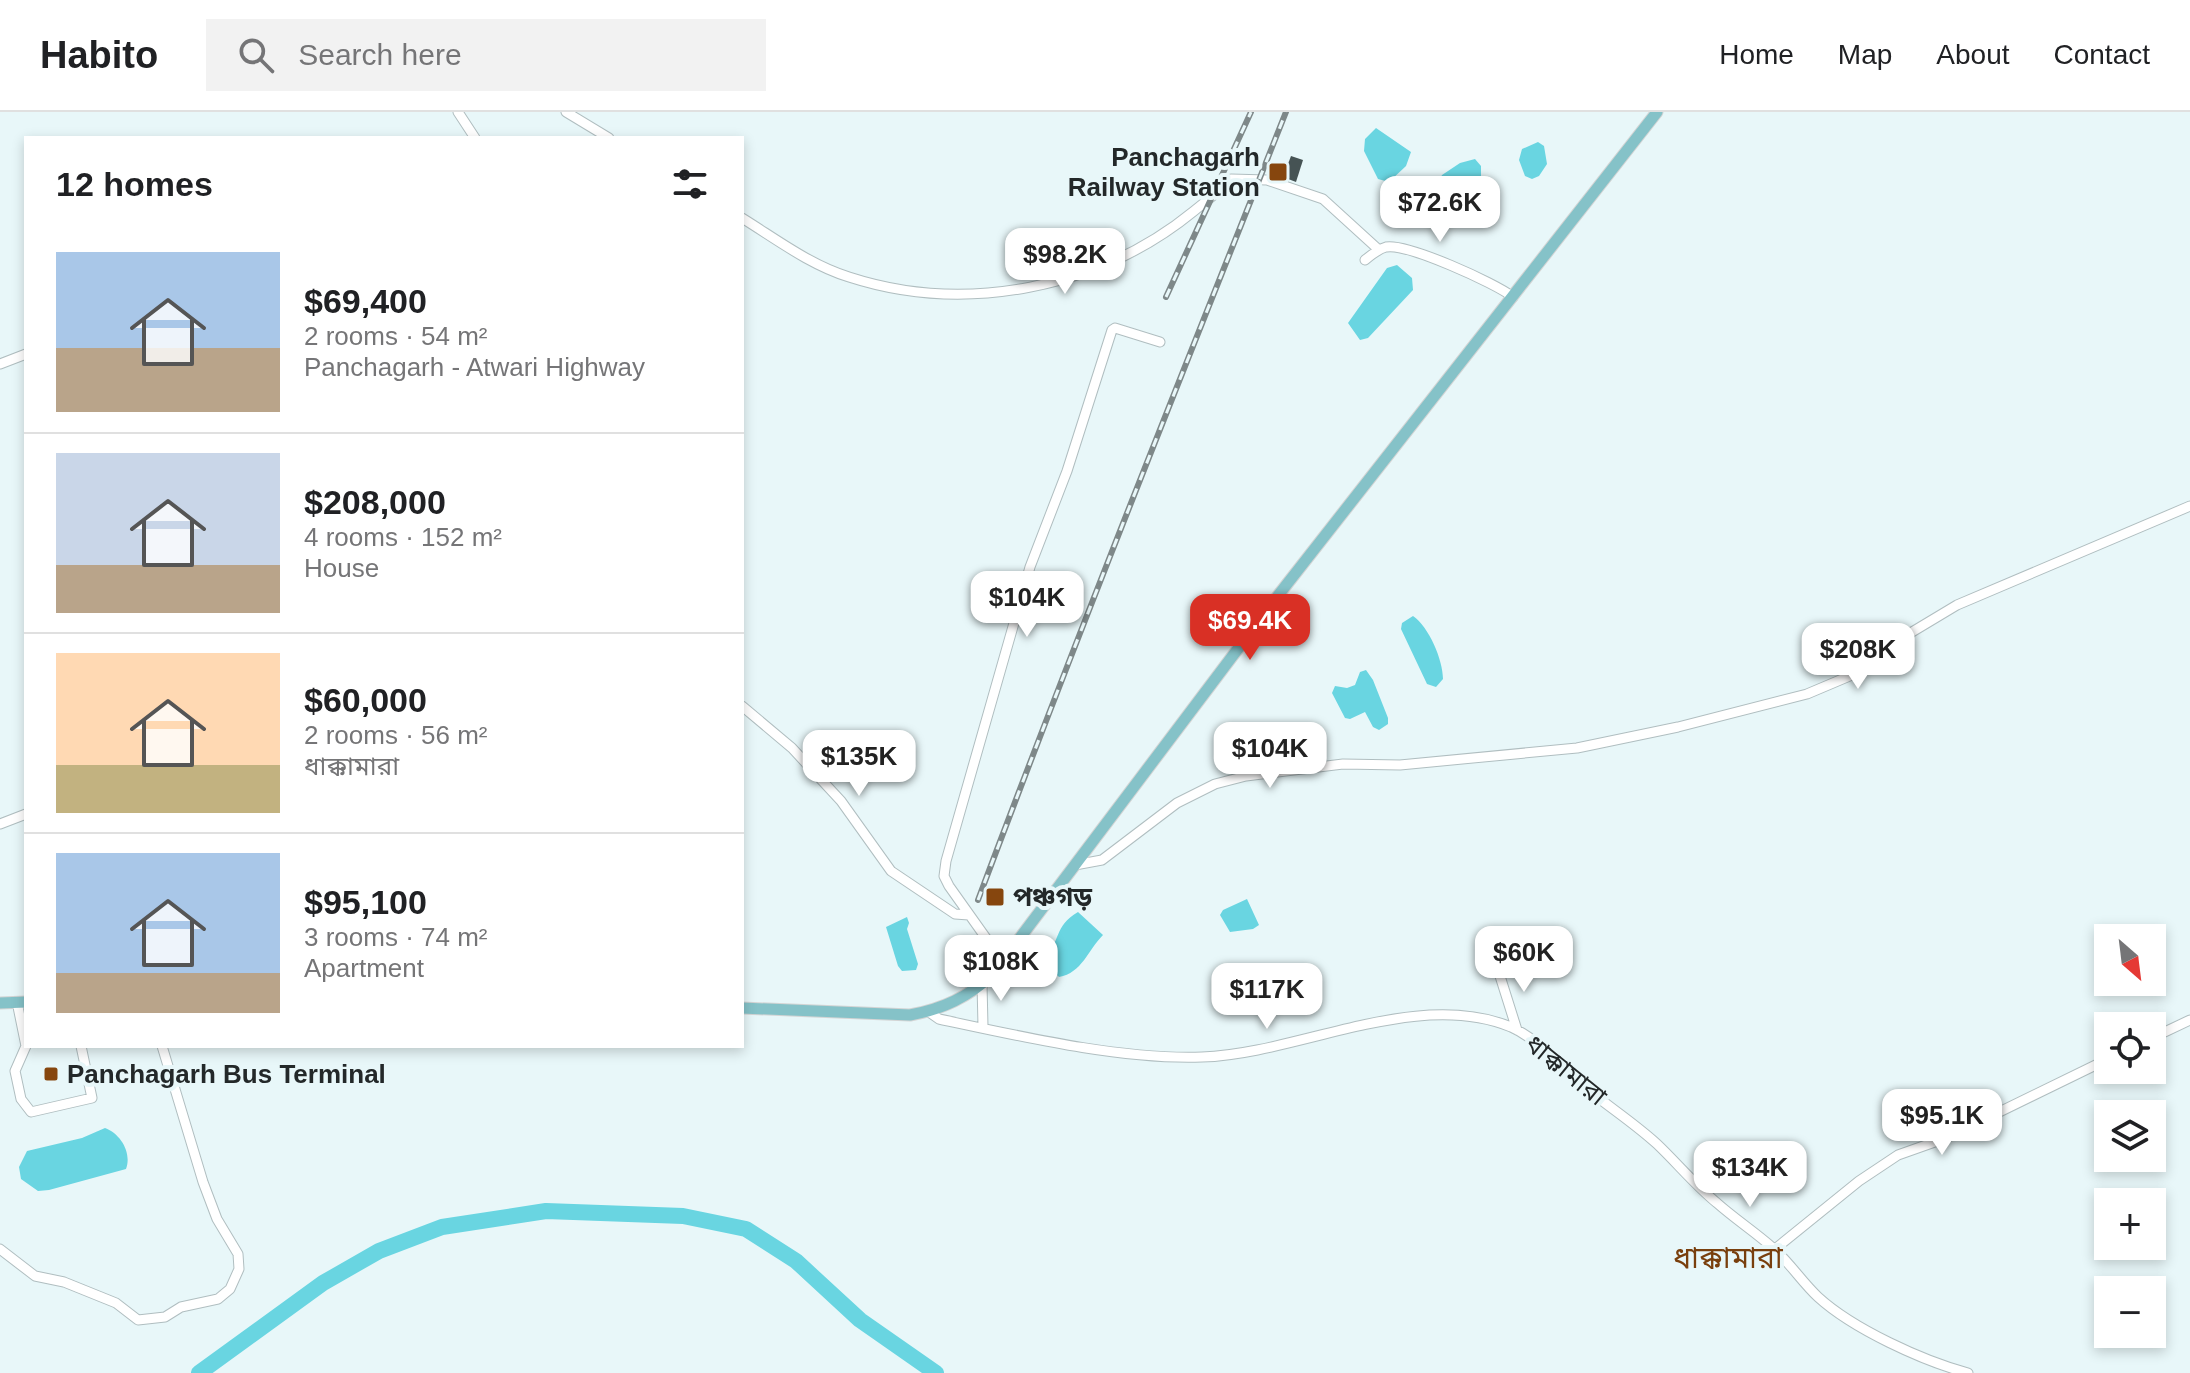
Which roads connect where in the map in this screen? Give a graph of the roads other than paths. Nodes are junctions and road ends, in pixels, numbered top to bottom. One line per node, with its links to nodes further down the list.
1 (458, 112): 4 (street)
2 (566, 112): 5 (street)
3 (1657, 112): 9 (main road)
4 (474, 136)
5 (606, 136)
6 (744, 219): 7 (street)
7 (1379, 250): 8 (street); 9 (street)
8 (1365, 260)
9 (1513, 297): 17 (main road)
10 (1160, 342): 18 (street)
11 (24, 355): 12 (street)
12 (0, 364)
13 (2190, 506): 17 (street)
14 (744, 708): 18 (street)
15 (24, 815): 16 (street)
16 (0, 824)
17 (1075, 865): 20 (main road)
18 (969, 915): 20 (street)
19 (1497, 954): 29 (street)
20 (1003, 962): 21 (main road)
21 (982, 984): 25 (main road); 27 (street)
22 (21, 1002): 23 (main road); 28 (street)
23 (0, 1003)
24 (744, 1008): 25 (main road)
25 (929, 1012): 27 (street, ধাক্কামারা)
26 (2190, 1020): 30 (street)
27 (983, 1026): 29 (street, ধাক্কামারা)
28 (24, 1028)
29 (1517, 1030): 36 (street, ধাক্কামারা)
30 (2166, 1031)
31 (25, 1048): 32 (street)
32 (81, 1048)
33 (163, 1048): 35 (street)
34 (2094, 1066): 36 (street)
35 (0, 1249)
36 (1775, 1249): 37 (street, ধাক্কামারা)
37 (1968, 1373)

